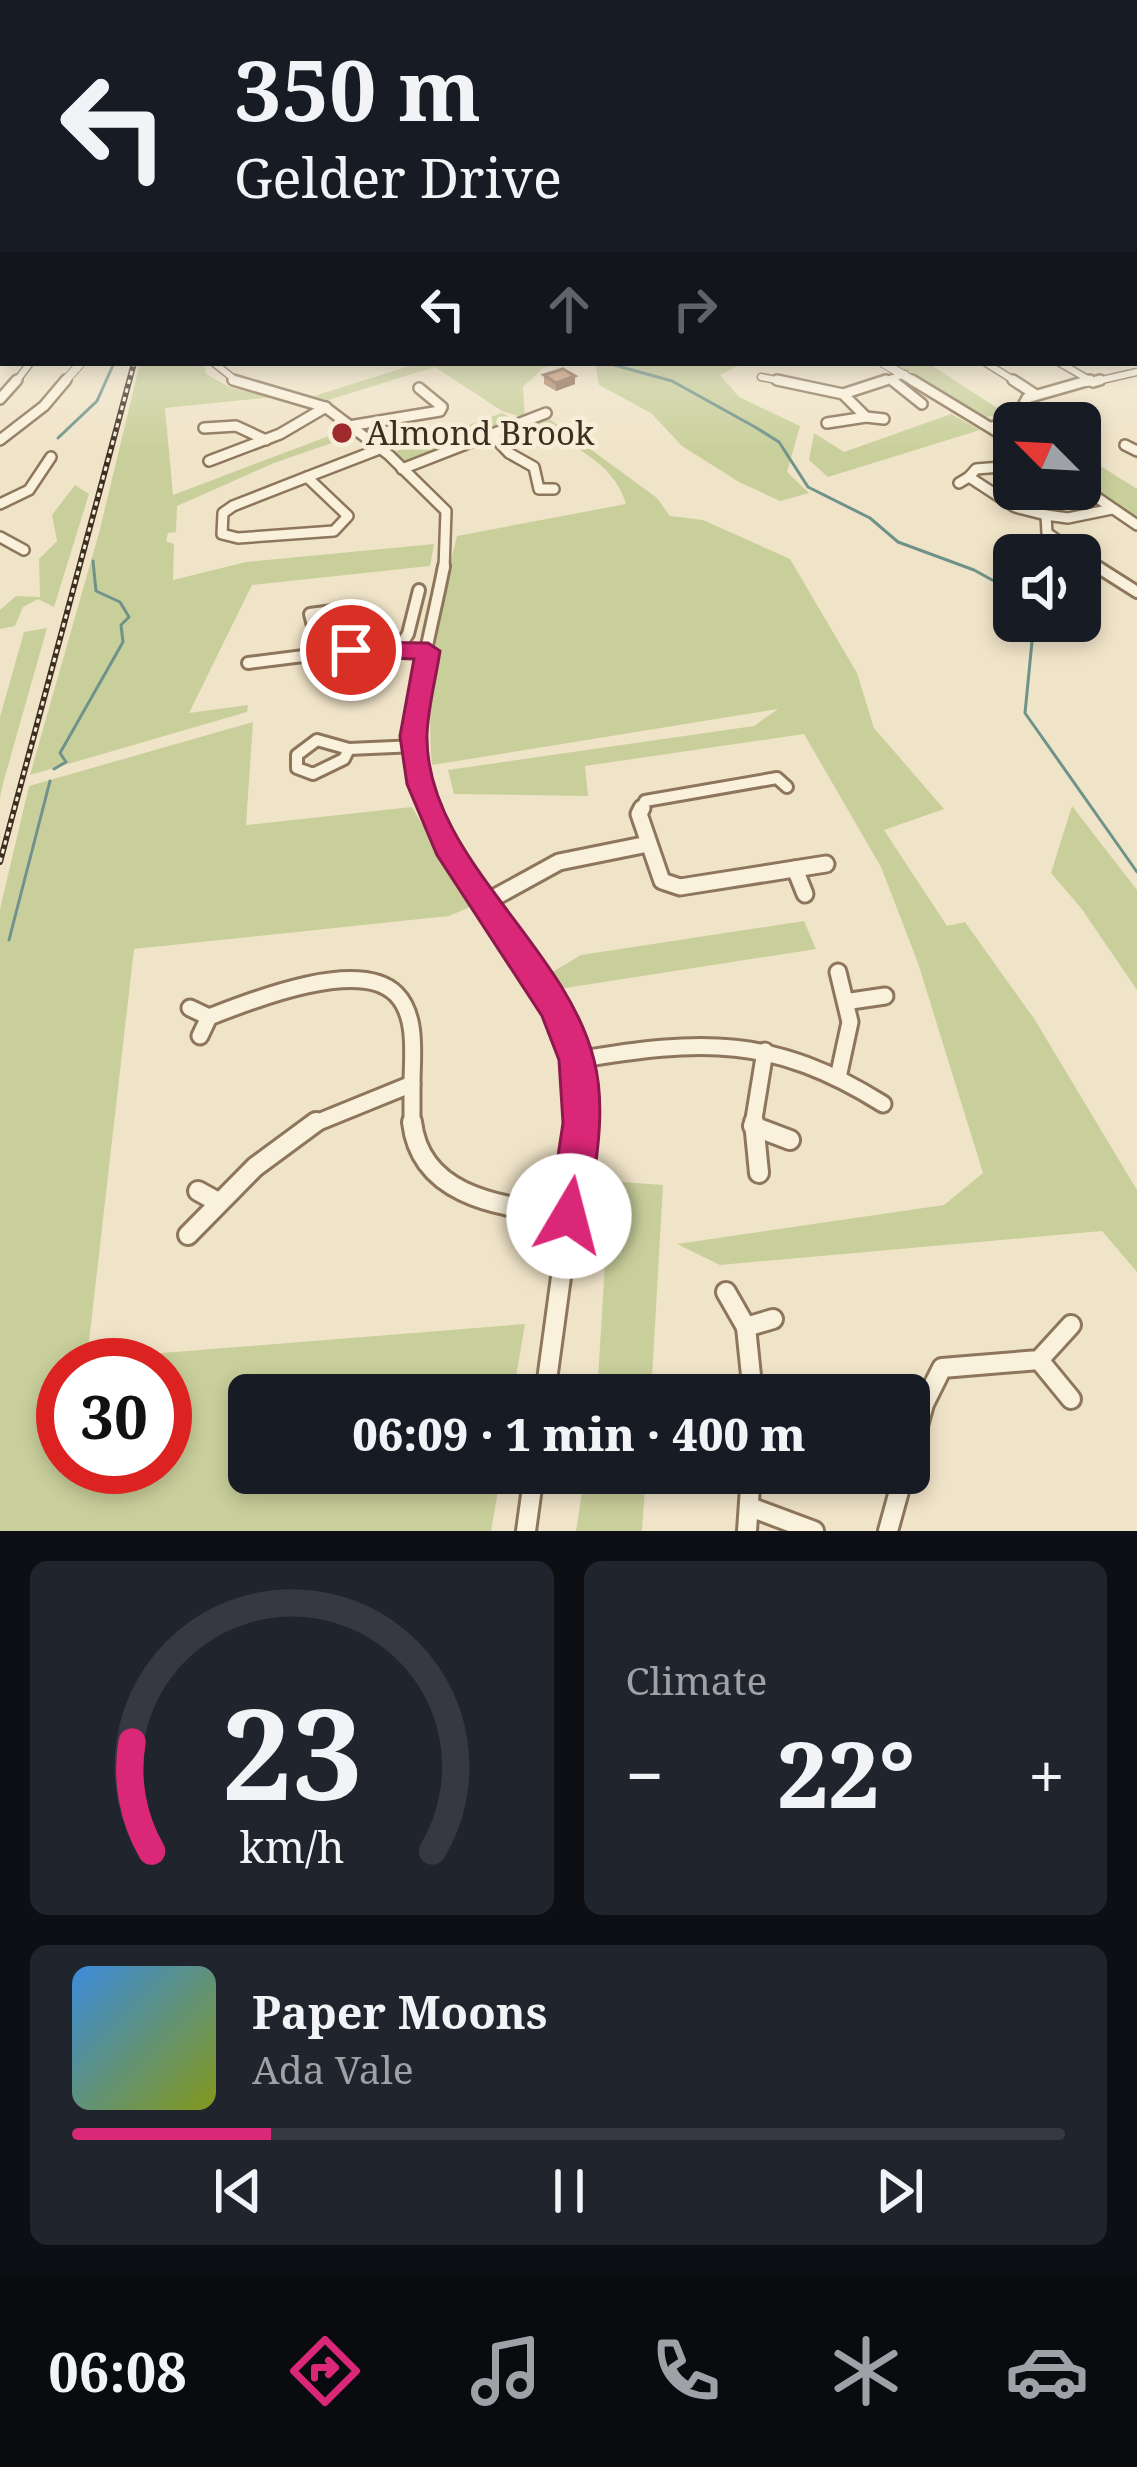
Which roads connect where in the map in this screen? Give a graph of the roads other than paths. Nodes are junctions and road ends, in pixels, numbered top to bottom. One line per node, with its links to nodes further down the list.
1 (26, 366): 15 (street)
2 (78, 366): 26 (street)
3 (217, 366): 17 (street)
4 (889, 366): 8 (street)
5 (991, 366): 14 (street)
6 (1065, 366): 11 (street)
7 (1137, 372): 11 (street)
8 (905, 374): 10 (street); 23 (street)
9 (767, 376): 13 (street)
10 (890, 379): 13 (street); 16 (street)
11 (1093, 382): 14 (street)
12 (421, 394): 22 (street)
13 (843, 394): 19 (street)
14 (1036, 395): 23 (street)
15 (0, 399)
16 (923, 400)
17 (326, 407): 22 (street); 27 (street)
18 (547, 413): 25 (street)
19 (866, 416): 20 (street); 21 (street)
20 (884, 418)
21 (832, 425)
22 (349, 426): 29 (street)
23 (992, 427)
24 (204, 428): 27 (street)
25 (491, 435): 34 (street); 36 (street)
26 (0, 440)
27 (266, 440): 31 (street)
28 (1125, 445): 30 (street)
29 (377, 449): 34 (street); 35 (street)
30 (1137, 451)
31 (208, 461)
32 (64, 466): 41 (street)
33 (993, 467): 39 (street)
34 (402, 469): 58 (street)
35 (307, 477): 35 (street)
36 (539, 488): 37 (street); 38 (street)
37 (554, 489)
38 (528, 495)
39 (993, 495)
40 (1101, 501): 42 (street)
41 (0, 504)
42 (1112, 509): 44 (street); 45 (street)
43 (1027, 510): 44 (street)
44 (1046, 515): 46 (street)
45 (1137, 525)
46 (1048, 534)
47 (0, 537): 48 (street)
48 (11, 544): 49 (street); 50 (street)
49 (0, 550)
50 (24, 550)
51 (1101, 571): 53 (street)
52 (418, 590): 57 (street)
53 (1132, 594)
54 (333, 611): 55 (street)
55 (310, 614): 56 (street); 59 (street)
56 (294, 616)
57 (397, 651): 58 (street); 59 (street)
58 (428, 651): 61 (street)
59 (320, 653): 60 (street)
60 (248, 663)
61 (416, 746): 62 (street); 68 (street)
62 (349, 749)
63 (787, 787): 64 (street)
64 (648, 844): 66 (street); 68 (street)
65 (826, 864): 66 (street)
66 (795, 869): 67 (street)
67 (805, 894)
68 (486, 902): 76 (street)
69 (838, 972): 71 (street)
70 (885, 996): 71 (street)
71 (851, 1001): 77 (street)
72 (190, 1008): 73 (street)
73 (208, 1017): 74 (street); 78 (street)
74 (200, 1036)
75 (765, 1051): 76 (street); 77 (street); 80 (street)
76 (577, 1060): 85 (street)
77 (839, 1073): 79 (street)
78 (412, 1084): 84 (street); 85 (street)
79 (883, 1104)
80 (753, 1126): 81 (street); 82 (street)
81 (790, 1140)
82 (759, 1173)
83 (198, 1191): 84 (street)
84 (218, 1202): 86 (street)
85 (569, 1216): 92 (street)
86 (188, 1235)
87 (726, 1292): 90 (street)
88 (773, 1318): 90 (street)
89 (1071, 1325): 91 (street)
90 (746, 1327): 93 (street)
91 (1040, 1360): 94 (street); 95 (street)
92 (548, 1374)
93 (751, 1374)
94 (930, 1392)
95 (1071, 1399)
96 (531, 1494): 100 (street)
97 (751, 1494): 99 (street)
98 (898, 1494): 103 (street)
99 (750, 1507): 101 (street); 102 (street)
100 (526, 1531)
101 (747, 1531)
102 (814, 1531)
103 (888, 1531)

